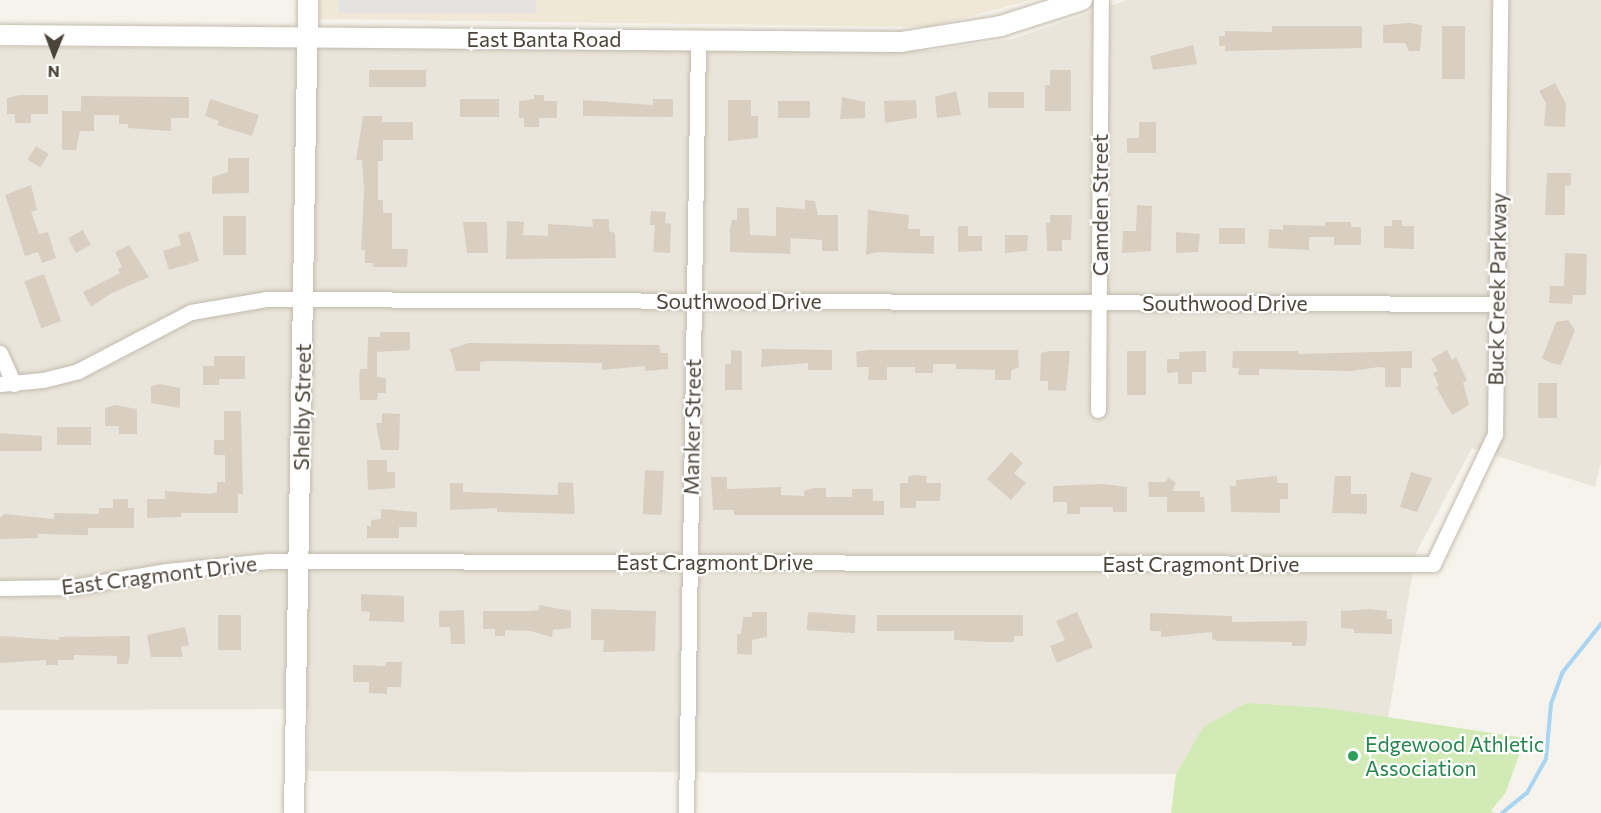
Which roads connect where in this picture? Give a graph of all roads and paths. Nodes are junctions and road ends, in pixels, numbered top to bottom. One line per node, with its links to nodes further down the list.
1 (308, 0): 6 (street, Shelby Street)
2 (1082, 0): 7 (street, East Banta Road)
3 (1101, 0): 10 (street, Camden Street)
4 (1500, 0): 11 (street, Buck Creek Parkway)
5 (0, 35): 6 (street, East Banta Road)
6 (306, 37): 7 (street, East Banta Road); 8 (street, Shelby Street)
7 (698, 40): 9 (street, Manker Street)
8 (303, 300): 9 (street, Southwood Drive); 13 (street, Southwood Drive); 15 (street, Shelby Street)
9 (694, 301): 10 (street, Southwood Drive); 16 (street, Manker Street)
10 (1099, 302): 11 (street, Southwood Drive); 14 (street, Camden Street)
11 (1496, 304): 17 (street, Buck Creek Parkway)
12 (0, 353): 13 (street)
13 (7, 384)
14 (1098, 410)
15 (300, 562): 16 (street, East Cragmont Drive); 18 (street, East Cragmont Drive); 19 (street, Shelby Street)
16 (690, 562): 17 (street, East Cragmont Drive); 20 (street, Manker Street)
17 (1433, 564)
18 (0, 588)
19 (294, 813)
20 (686, 813)

